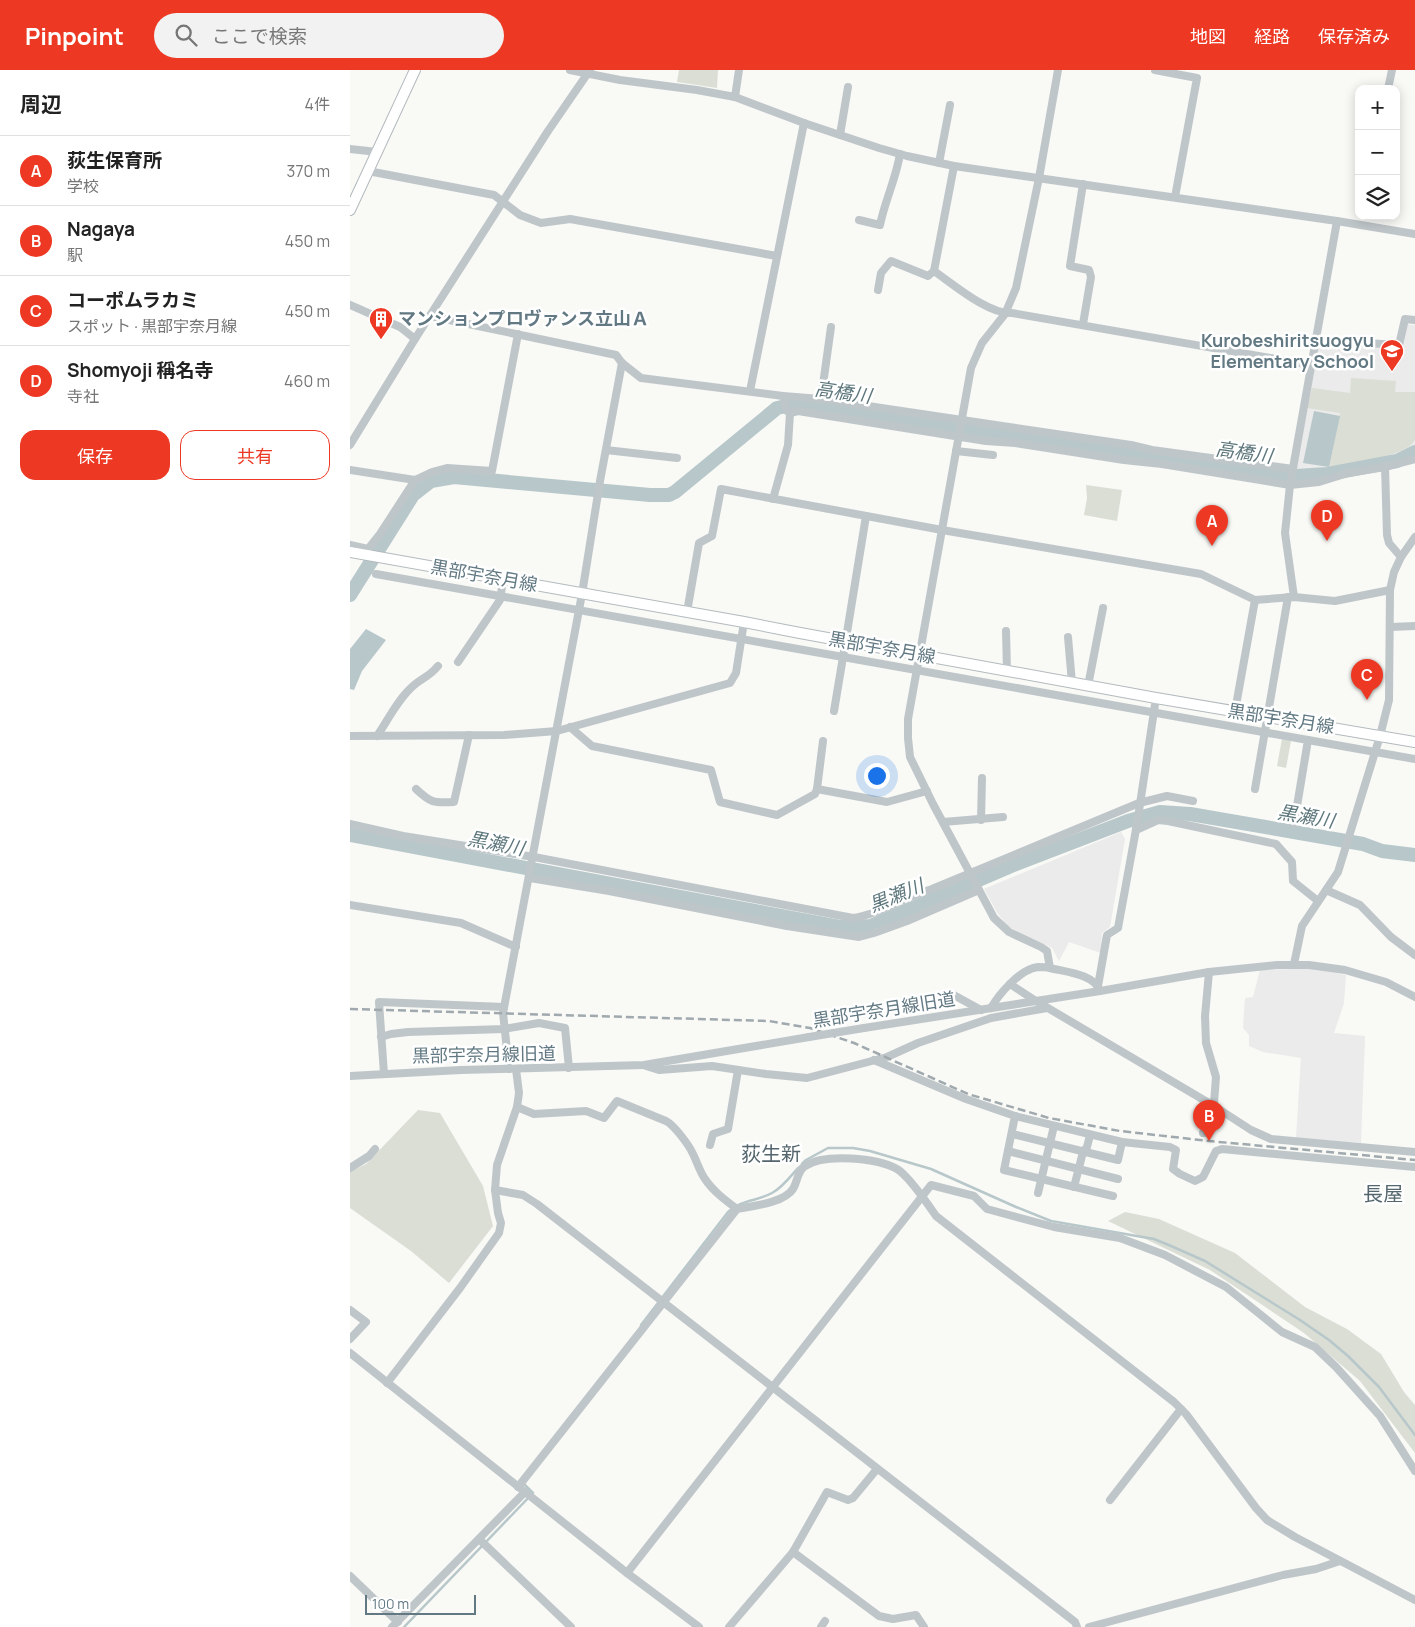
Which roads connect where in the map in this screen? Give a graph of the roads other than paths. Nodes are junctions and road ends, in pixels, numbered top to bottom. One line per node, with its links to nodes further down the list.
1 (415, 70): 15 (main road)
2 (570, 70): 7 (street)
3 (739, 70): 10 (street)
4 (1058, 70): 20 (street)
5 (1155, 70): 22 (street)
6 (1392, 70): 8 (street)
7 (589, 72): 10 (street); 23 (street)
8 (1389, 85)
9 (848, 87): 13 (street)
10 (734, 97): 12 (street)
11 (950, 105): 17 (street)
12 (804, 123): 13 (street); 30 (street)
13 (840, 135): 16 (street)
14 (350, 149): 15 (street)
15 (377, 152): 19 (main road)
16 (900, 154): 17 (street); 25 (street)
17 (939, 163): 18 (street)
18 (954, 166): 20 (street); 31 (street)
19 (368, 171): 23 (street); 24 (main road)
20 (1038, 178): 21 (street); 34 (street)
21 (1083, 184): 22 (street); 37 (street)
22 (1175, 197): 26 (street)
23 (503, 203): 30 (street); 35 (street)
24 (350, 210)
25 (859, 220)
26 (1337, 220): 27 (street); 41 (street)
27 (1355, 220)
28 (1362, 220): 29 (street)
29 (1415, 234)
30 (777, 256): 44 (street)
31 (934, 271): 32 (street); 34 (street)
32 (878, 290)
33 (350, 305): 40 (street)
34 (1005, 314): 37 (street); 48 (street)
35 (430, 316): 39 (street); 40 (street)
36 (1415, 320): 41 (street)
37 (1083, 324): 43 (street)
38 (831, 327): 46 (street)
39 (518, 334): 42 (street); 60 (street)
40 (415, 339): 49 (street)
41 (1315, 340): 43 (street)
42 (622, 363): 44 (street); 52 (street)
43 (1311, 365): 58 (street)
44 (750, 391): 45 (street)
45 (783, 396): 46 (street); 47 (street)
46 (821, 400): 48 (street)
47 (790, 413): 50 (street); 62 (street)
48 (962, 420): 50 (street); 58 (street)
49 (353, 432): 51 (street)
50 (959, 436): 53 (street); 61 (street)
51 (350, 445)
52 (606, 450): 55 (street); 72 (street)
53 (956, 452): 54 (street); 64 (street)
54 (993, 454)
55 (676, 458)
56 (1415, 459): 57 (street)
57 (1385, 467): 61 (street); 68 (street)
58 (1293, 469): 61 (street)
59 (350, 470): 60 (street)
60 (416, 480): 66 (street)
61 (1290, 485): 74 (street)
62 (773, 499): 63 (street); 78 (street)
63 (866, 516): 64 (street); 85 (street)
64 (942, 530): 75 (street); 86 (street)
65 (1415, 537): 68 (street)
66 (350, 545)
67 (350, 552): 70 (main road, 黒部宇奈月線)
68 (1401, 557): 71 (street)
69 (376, 574): 73 (street)
70 (503, 580): 72 (main road, 黒部宇奈月線); 73 (street)
71 (1390, 590): 74 (street); 81 (street)
72 (582, 594): 77 (street); 78 (main road, 黒部宇奈月線)
73 (501, 596): 77 (street); 88 (street)
74 (1291, 597): 75 (street); 98 (street)
75 (1254, 600): 96 (street)
76 (1102, 608): 93 (street)
77 (579, 610): 84 (street); 100 (street)
78 (687, 612): 79 (main road, 黒部宇奈月線)
79 (744, 622): 84 (street); 85 (main road, 黒部宇奈月線)
80 (1415, 626): 81 (street)
81 (1390, 627): 105 (street)
82 (1006, 631): 91 (street)
83 (1068, 637): 92 (street)
84 (742, 638): 87 (street); 99 (street)
85 (845, 642): 86 (main road, 黒部宇奈月線); 87 (street)
86 (920, 654): 90 (street); 91 (main road, 黒部宇奈月線)
87 (843, 657): 90 (street); 95 (street)
88 (458, 662)
89 (438, 666): 104 (street)
90 (917, 670): 97 (street); 115 (street)
91 (1007, 671): 92 (main road, 黒部宇奈月線)
92 (1072, 683): 93 (main road, 黒部宇奈月線)
93 (1088, 686): 94 (main road, 黒部宇奈月線)
94 (1156, 698): 96 (main road, 黒部宇奈月線); 97 (street)
95 (834, 711)
96 (1235, 711): 98 (main road, 黒部宇奈月線)
97 (1154, 712): 101 (street); 117 (street)
98 (1268, 717): 101 (street); 105 (main road, 黒部宇奈月線)
99 (570, 727): 100 (street); 112 (street)
100 (557, 731): 102 (street); 124 (street)
101 (1265, 733): 106 (street); 114 (street)
102 (469, 735): 104 (street); 113 (street)
103 (350, 736): 104 (street)
104 (378, 736)
105 (1380, 736): 108 (main road, 黒部宇奈月線); 109 (street)
106 (1308, 740): 109 (street); 122 (street)
107 (823, 741): 112 (street)
108 (1415, 742)
109 (1375, 752): 110 (street); 128 (street)
110 (1415, 759)
111 (982, 778): 119 (street)
112 (817, 788): 115 (street)
113 (416, 789)
114 (1255, 789)
115 (927, 791): 120 (street)
116 (1193, 801): 117 (street)
117 (1139, 806): 123 (street); 125 (street)
118 (1002, 817): 119 (street)
119 (980, 820): 120 (street)
120 (943, 822): 125 (street)
121 (350, 824): 124 (street)
122 (1294, 824)
123 (1137, 827): 129 (street); 137 (street)
124 (534, 858): 125 (street); 126 (street)
125 (971, 875): 127 (street)
126 (529, 880): 127 (street); 131 (street)
127 (978, 889): 134 (street)
128 (1326, 890): 129 (street); 132 (street)
129 (1318, 901): 133 (street)
130 (350, 905): 131 (street)
131 (516, 947): 141 (street)
132 (1415, 955)
133 (1294, 964): 135 (street, 黒部宇奈月線旧道); 139 (street, 黒部宇奈月線旧道)
134 (1050, 968): 136 (street); 137 (street)
135 (1209, 972): 137 (street, 黒部宇奈月線旧道); 154 (street)
136 (1010, 984): 140 (street); 142 (street)
137 (1099, 989): 140 (street, 黒部宇奈月線旧道)
138 (950, 993): 144 (street)
139 (1415, 997)
140 (1036, 1001): 142 (street, 黒部宇奈月線旧道); 143 (street)
141 (504, 1006): 145 (street); 146 (street)
142 (991, 1008): 144 (street, 黒部宇奈月線旧道)
143 (1047, 1008): 147 (street); 154 (street)
144 (981, 1010): 148 (street, 黒部宇奈月線旧道, bridge)
145 (504, 1028): 146 (street); 149 (street); 150 (street)
146 (381, 1037): 152 (street)
147 (874, 1060): 151 (street); 156 (street)
148 (644, 1065): 149 (street, 黒部宇奈月線旧道); 151 (street)
149 (569, 1068): 150 (street, 黒部宇奈月線旧道)
150 (513, 1069): 152 (street, 黒部宇奈月線旧道); 155 (street)
151 (738, 1070): 163 (street)
152 (384, 1074): 153 (street, 黒部宇奈月線旧道)
153 (350, 1076)
154 (1214, 1106): 158 (street); 167 (street)
155 (516, 1107): 175 (street); 179 (street)
156 (1015, 1116): 157 (street); 159 (street)
157 (1054, 1126): 160 (street); 162 (street)
158 (1203, 1132)
159 (1012, 1134): 162 (street); 165 (street)
160 (1090, 1135): 161 (street); 166 (street)
161 (1122, 1142): 166 (street); 169 (street)
162 (1050, 1143): 166 (street); 168 (street)
163 (710, 1146)
164 (375, 1149): 170 (street)
165 (1008, 1151): 168 (street); 172 (street)
166 (1083, 1152): 171 (street)
167 (1415, 1152)
168 (1046, 1160): 171 (street); 172 (street)
169 (1415, 1167)
170 (350, 1168)
171 (1078, 1169): 173 (street); 174 (street)
172 (1041, 1179): 174 (street); 176 (street)
173 (1118, 1179)
174 (1074, 1187): 178 (street)
175 (495, 1190): 180 (street); 184 (street)
176 (1038, 1193)
177 (922, 1196): 179 (street); 185 (street); 186 (street); 188 (street)
178 (1113, 1196)
179 (737, 1209): 180 (street)
180 (664, 1303): 185 (street); 189 (street)
181 (350, 1310): 182 (street)
182 (350, 1339)
183 (350, 1353): 184 (street)
184 (387, 1383): 189 (street)
185 (772, 1386): 187 (street); 194 (street)
186 (1182, 1409): 190 (street); 193 (street)
187 (877, 1469): 192 (street); 203 (street)
188 (1415, 1471)
189 (522, 1490): 191 (street); 194 (street)
190 (1110, 1500)
191 (479, 1539): 198 (street); 199 (street)
192 (793, 1552): 201 (street); 202 (street)
193 (1340, 1561): 196 (street); 197 (street)
194 (627, 1573): 200 (street)
195 (350, 1576): 198 (street)
196 (1415, 1600)
197 (1121, 1623): 204 (street)
198 (395, 1624)
199 (571, 1627)
200 (699, 1627)
201 (729, 1627)
202 (924, 1627)
203 (1077, 1627)
204 (1088, 1627)

